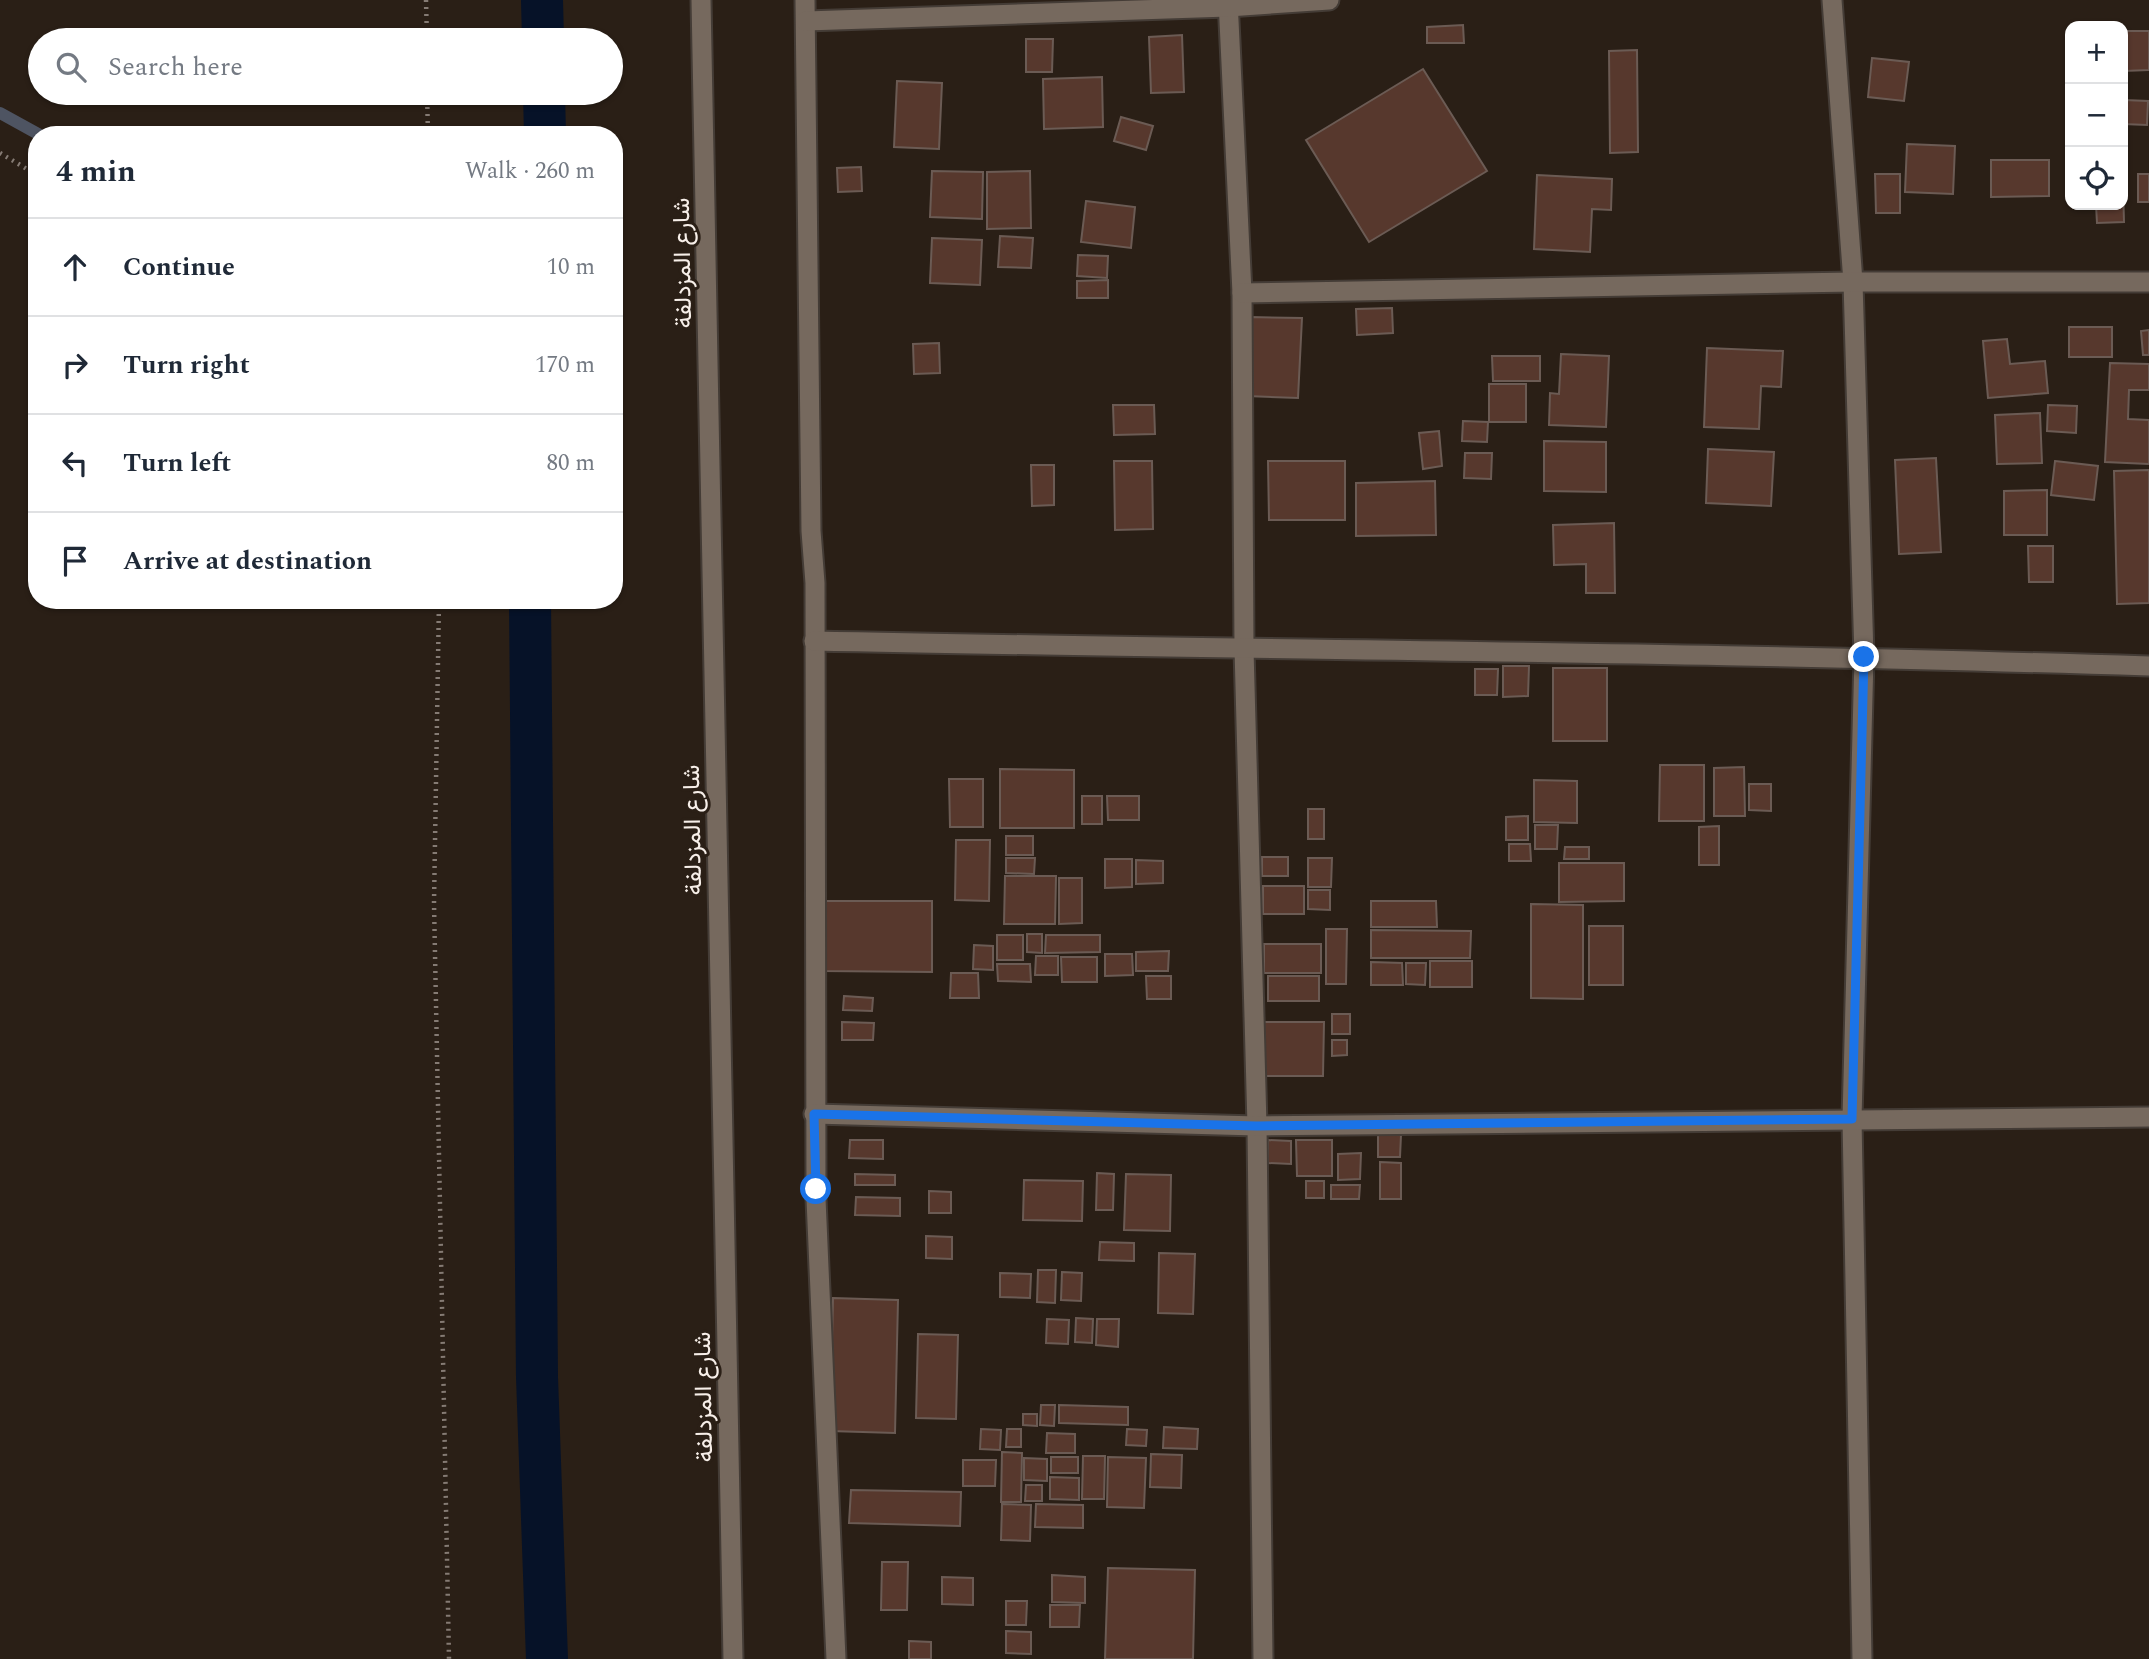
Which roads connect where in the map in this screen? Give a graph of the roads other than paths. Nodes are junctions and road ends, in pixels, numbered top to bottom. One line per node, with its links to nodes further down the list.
1 (701, 0): 18 (street, شارع المزدلفة)
2 (805, 0): 6 (street)
3 (1329, 0): 5 (street)
4 (1832, 0): 7 (street)
5 (1228, 3): 6 (street); 9 (street)
6 (806, 21): 10 (street)
7 (1853, 282): 8 (street); 9 (street); 12 (street)
8 (2149, 282)
9 (1241, 293): 11 (street)
10 (814, 640): 11 (street); 14 (street)
11 (1244, 649): 12 (street); 17 (street)
12 (1864, 657): 13 (street); 16 (street)
13 (2149, 666)
14 (814, 1114): 17 (street); 19 (street)
15 (2149, 1117): 16 (street)
16 (1852, 1119): 17 (street); 21 (street)
17 (1257, 1126): 20 (street)
18 (733, 1659)
19 (836, 1659)
20 (1264, 1659)
21 (1862, 1659)

